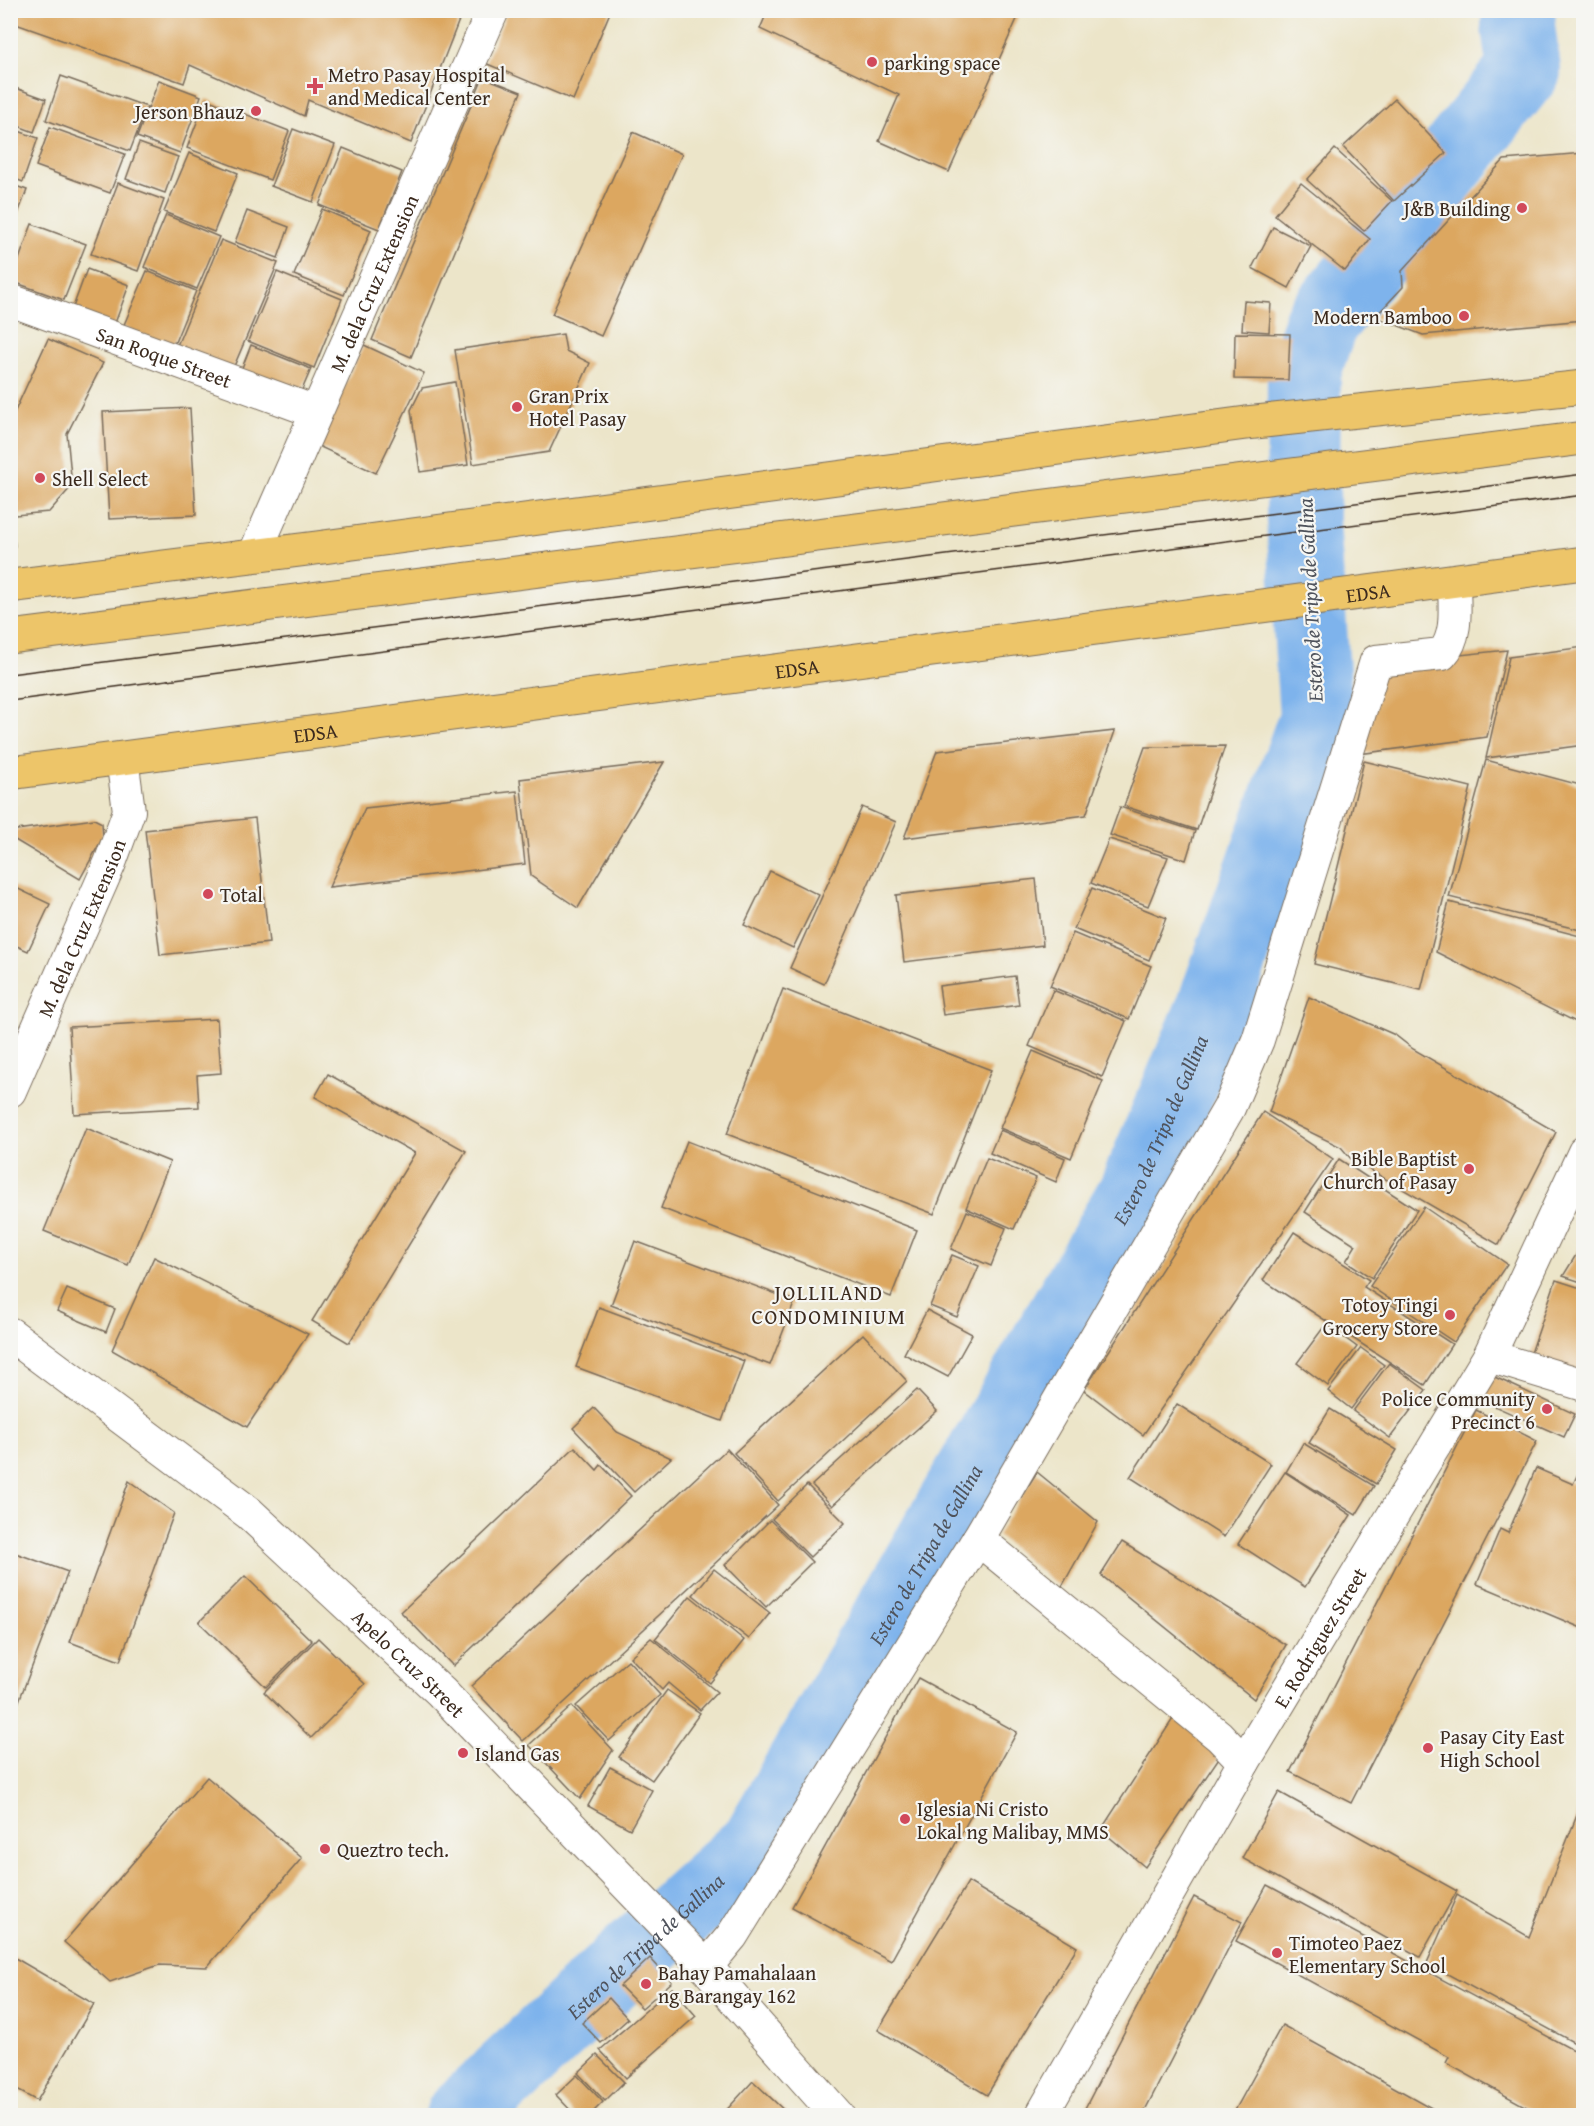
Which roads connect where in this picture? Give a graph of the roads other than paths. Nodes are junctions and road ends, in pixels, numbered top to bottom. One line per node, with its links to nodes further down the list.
1 (492, 10): 4 (street, M. dela Cruz Extension)
2 (10, 300): 4 (street, San Roque Street)
3 (1584, 387): 6 (highway)
4 (316, 412): 6 (street, M. dela Cruz Extension)
5 (1584, 438): 10 (highway)
6 (254, 555): 9 (highway)
7 (1584, 563): 8 (highway, EDSA)
8 (1441, 584): 11 (highway, EDSA); 18 (street)
9 (10, 585)
10 (10, 637)
11 (122, 758): 12 (highway, EDSA); 13 (street, M. dela Cruz Extension)
12 (10, 773)
13 (10, 1091)
14 (1584, 1152): 16 (street, E. Rodriguez Street)
15 (10, 1334): 20 (street, Apelo Cruz Street)
16 (1490, 1356): 17 (street); 19 (street, E. Rodriguez Street)
17 (1584, 1385)
18 (978, 1539): 19 (street); 20 (street)
19 (1244, 1762): 22 (street, E. Rodriguez Street)
20 (706, 1967): 21 (street, Apelo Cruz Street)
21 (838, 2115)
22 (1041, 2115)

